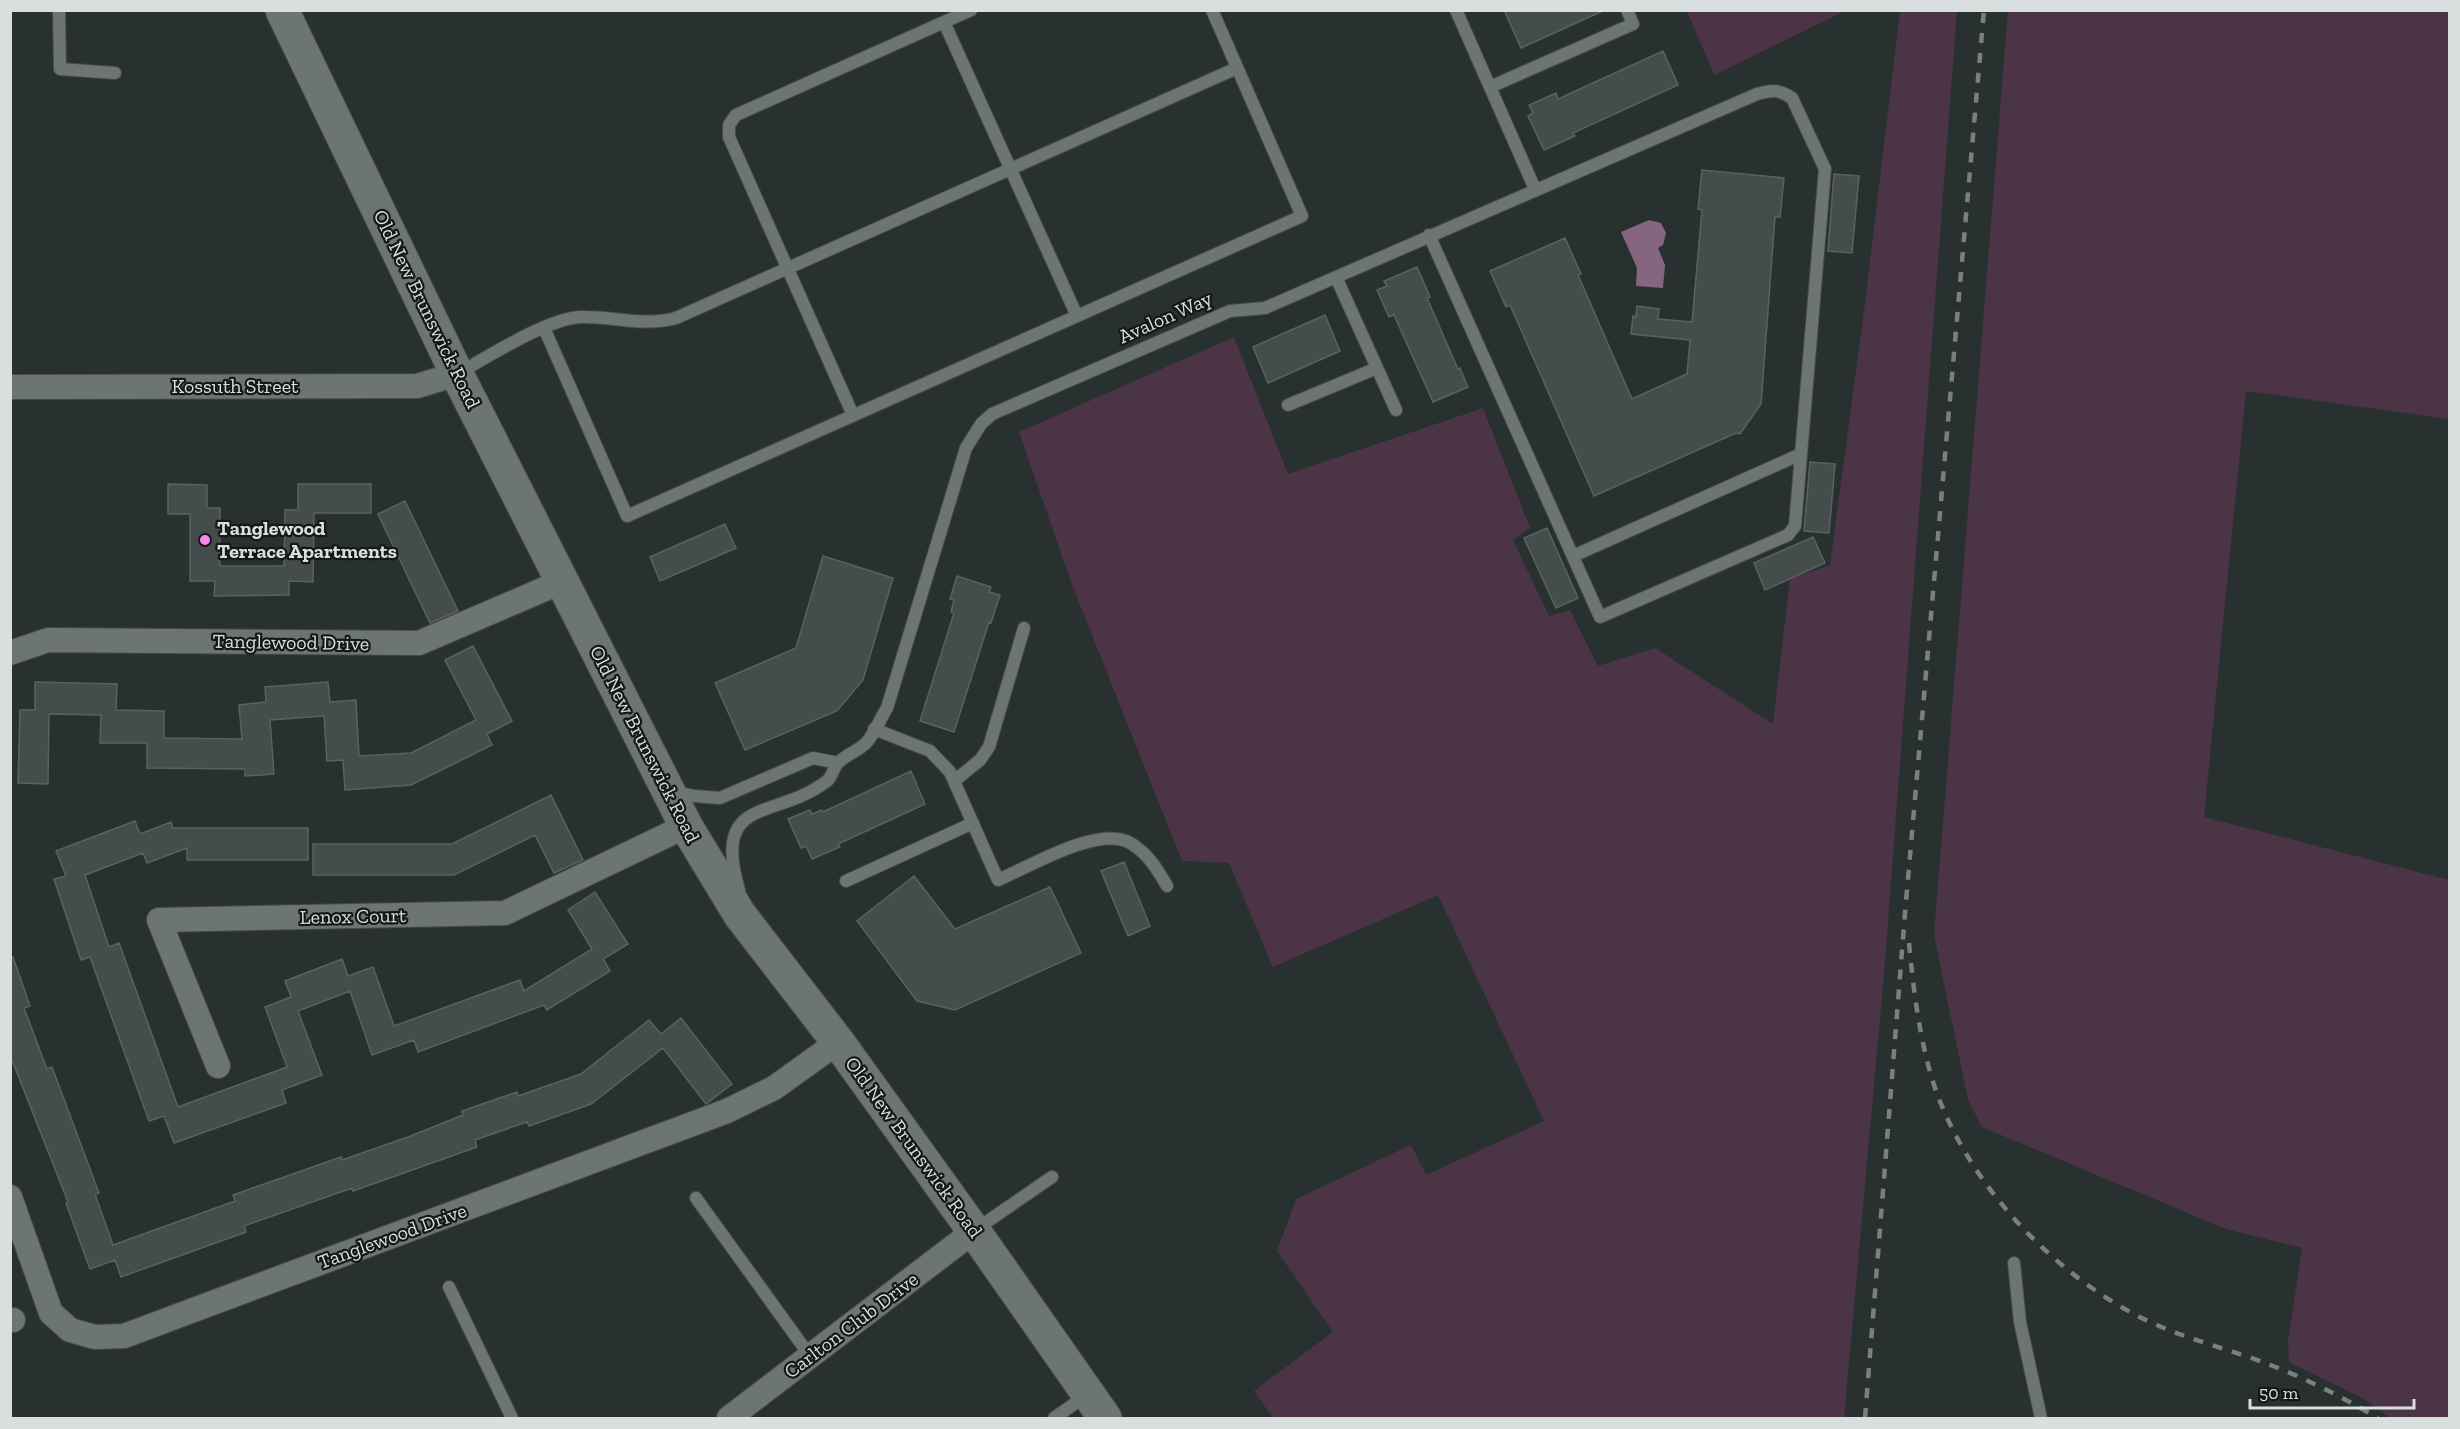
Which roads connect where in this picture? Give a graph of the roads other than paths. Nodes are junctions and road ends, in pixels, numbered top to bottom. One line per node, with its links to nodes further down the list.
1 (59, 10): 9 (lane)
2 (282, 10): 19 (main road, Old New Brunswick Road)
3 (971, 10): 7 (lane)
4 (1212, 10): 8 (lane)
5 (1456, 10): 10 (lane)
6 (1627, 10): 10 (lane)
7 (944, 22): 11 (lane); 14 (lane)
8 (1237, 68): 11 (lane); 16 (lane)
9 (115, 72)
10 (1490, 87): 12 (lane)
11 (1011, 169): 14 (lane); 16 (lane)
12 (1536, 189): 13 (lane, Avalon Way); 24 (lane, Avalon Way)
13 (1429, 235): 15 (lane, Avalon Way); 25 (lane)
14 (788, 269): 17 (lane); 23 (lane)
15 (1336, 277): 18 (lane); 29 (lane, Avalon Way)
16 (1077, 316): 23 (lane)
17 (544, 328): 19 (lane); 23 (lane)
18 (1377, 368): 21 (lane); 22 (lane)
19 (457, 374): 20 (street, Kossuth Street); 26 (main road, Old New Brunswick Road)
20 (10, 387)
21 (1288, 405)
22 (1396, 410)
23 (853, 415)
24 (1801, 454): 25 (lane); 25 (lane, Avalon Way)
25 (1573, 556)
26 (561, 582): 28 (street, Tanglewood Drive); 32 (main road, Old New Brunswick Road)
27 (1024, 628): 31 (lane)
28 (10, 653)
29 (874, 729): 30 (lane, Avalon Way); 31 (lane)
30 (837, 763): 32 (lane); 37 (lane, Avalon Way)
31 (954, 781): 33 (lane)
32 (667, 790): 34 (main road, Old New Brunswick Road)
33 (973, 823): 35 (lane); 36 (lane)
34 (686, 825): 37 (main road, Old New Brunswick Road); 39 (street, Lenox Court)
35 (846, 881)
36 (1167, 886)
37 (752, 932): 38 (main road, Old New Brunswick Road)
38 (838, 1042): 41 (street, Tanglewood Drive); 43 (main road, Old New Brunswick Road)
39 (218, 1066)
40 (1052, 1178): 43 (lane)
41 (10, 1197)
42 (696, 1198): 46 (lane)
43 (974, 1231): 46 (street, Carlton Club Drive); 47 (main road, Old New Brunswick Road)
44 (2014, 1263): 51 (lane)
45 (449, 1287): 48 (lane)
46 (810, 1356): 49 (street, Carlton Club Drive)
47 (1096, 1407): 50 (lane)
48 (512, 1419)
49 (729, 1419)
50 (1054, 1419)
51 (2041, 1419)

